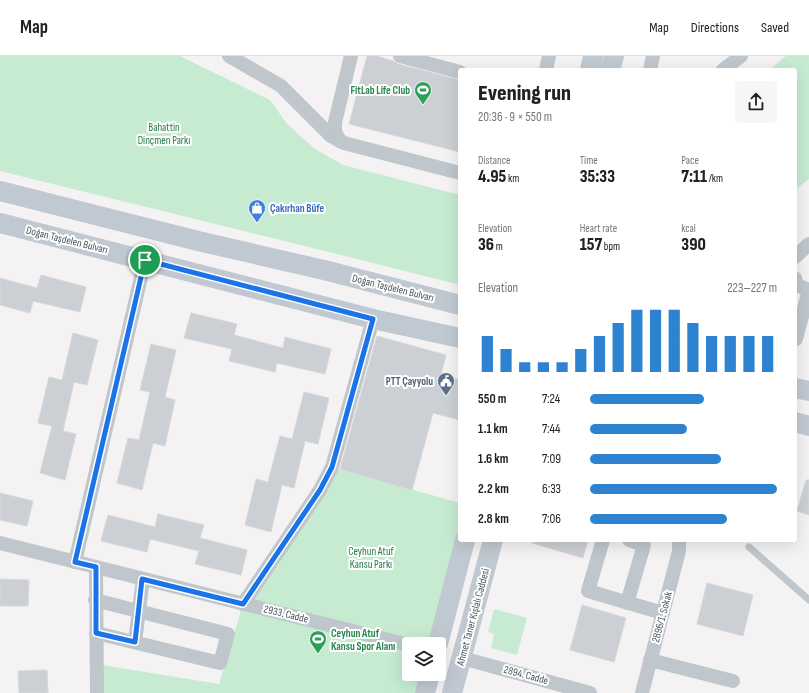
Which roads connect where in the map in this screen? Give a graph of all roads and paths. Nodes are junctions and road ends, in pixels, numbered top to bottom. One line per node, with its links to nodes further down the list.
1 (229, 56): 15 (street)
2 (352, 56): 15 (street)
3 (400, 56): 14 (street)
4 (549, 56): 9 (street)
5 (593, 56): 10 (main road)
6 (614, 56): 11 (main road)
7 (653, 56): 12 (street)
8 (741, 56): 13 (street)
9 (546, 68)
10 (590, 68)
11 (611, 68)
12 (650, 68)
13 (726, 68)
14 (458, 71)
15 (340, 142): 16 (street)
16 (458, 173)
17 (0, 191): 24 (main road, Doğan Taşdelen Bulvarı)
18 (0, 223): 21 (main road, Doğan Taşdelen Bulvarı)
19 (809, 244): 20 (street)
20 (797, 255)
21 (145, 260): 25 (main road, Doğan Taşdelen Bulvarı); 39 (street)
22 (797, 286): 23 (street)
23 (809, 290): 26 (street)
24 (458, 304)
25 (373, 319): 27 (main road, Doğan Taşdelen Bulvarı); 45 (street)
26 (797, 335)
27 (458, 338)
28 (797, 388): 29 (main road)
29 (809, 391)
30 (797, 423): 31 (main road)
31 (809, 426)
32 (464, 542): 49 (main road)
33 (491, 542): 53 (main road, Ahmet Taner Kışlalı Caddesi)
34 (602, 542): 44 (street)
35 (635, 542): 44 (street)
36 (679, 542): 47 (street, 2896/1. Sokak)
37 (0, 543): 39 (street, 2933. Cadde)
38 (749, 548): 43 (lane)
39 (75, 562): 40 (street, 2933. Cadde)
40 (96, 567): 41 (street, 2933. Cadde); 42 (street)
41 (142, 579): 45 (street, 2933. Cadde); 46 (street)
42 (95, 600): 46 (street); 48 (street)
43 (809, 600)
44 (628, 602): 47 (street)
45 (243, 604): 51 (street, 2933. Cadde)
46 (138, 611): 50 (street); 50 (street)
47 (663, 613): 54 (street, 2896/1. Sokak)
48 (96, 633): 50 (street); 57 (street)
49 (440, 637)
50 (135, 642)
51 (402, 643)
52 (446, 654): 53 (main road)
53 (462, 658): 59 (main road, Ahmet Taner Kışlalı Caddesi); 60 (street, 2894. Cadde)
54 (650, 660): 56 (street); 61 (street, 2896/1. Sokak)
55 (428, 681): 58 (main road)
56 (733, 681)
57 (97, 693)
58 (425, 693)
59 (452, 693)
60 (590, 693)
61 (642, 693)

